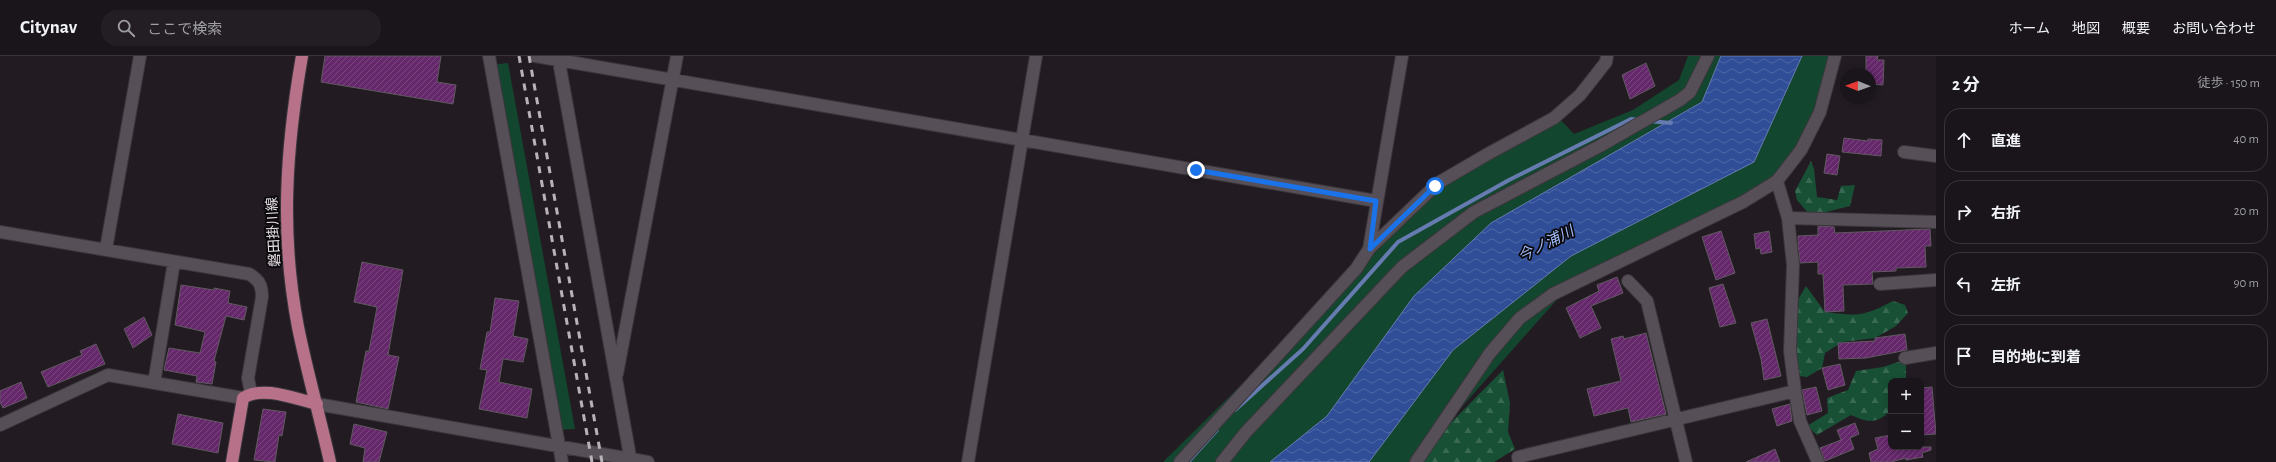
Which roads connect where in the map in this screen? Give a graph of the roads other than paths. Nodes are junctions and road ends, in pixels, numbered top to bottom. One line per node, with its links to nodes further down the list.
1 (140, 56): 21 (street)
2 (302, 56): 33 (main road, 磐田掛川線)
3 (490, 56): 36 (street)
4 (535, 56): 11 (street)
5 (677, 56): 12 (street)
6 (1036, 56): 13 (street)
7 (1402, 56): 17 (street)
8 (1607, 56): 22 (street)
9 (1708, 56): 44 (street)
10 (1835, 56): 16 (street)
11 (558, 58): 12 (street); 29 (street)
12 (673, 80): 13 (street); 29 (street)
13 (1022, 140): 17 (street); 42 (street)
14 (1904, 152): 15 (street)
15 (1936, 156)
16 (1777, 181): 18 (street); 45 (street)
17 (1376, 201): 22 (street)
18 (1788, 218): 19 (street); 31 (street)
19 (1936, 222)
20 (0, 232): 21 (street)
21 (106, 249): 23 (street)
22 (1370, 249): 43 (street)
23 (174, 262): 30 (street); 32 (street)
24 (1936, 280): 26 (street)
25 (1628, 281): 34 (street)
26 (1880, 284)
27 (1936, 354): 28 (street)
28 (1905, 358)
29 (616, 381): 37 (street)
30 (154, 383): 32 (street); 35 (street)
31 (1795, 391): 34 (street); 48 (street)
32 (247, 395): 33 (main road); 38 (main road)
33 (317, 404): 36 (street); 39 (main road, 磐田掛川線)
34 (1676, 420): 46 (street); 47 (street)
35 (0, 425)
36 (559, 447): 37 (street); 40 (street)
37 (630, 460): 41 (street)
38 (232, 462)
39 (330, 462)
40 (562, 462)
41 (648, 462)
42 (968, 462)
43 (1180, 462)
44 (1222, 462)
45 (1416, 462)
46 (1519, 462)
47 (1686, 462)
48 (1818, 462)

